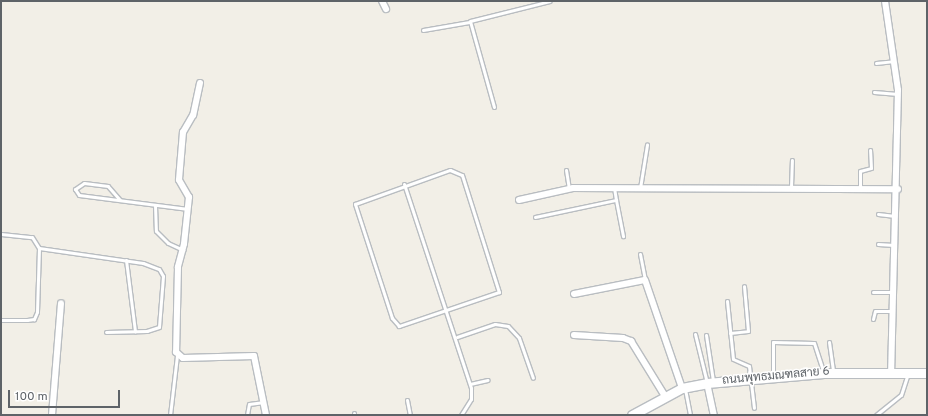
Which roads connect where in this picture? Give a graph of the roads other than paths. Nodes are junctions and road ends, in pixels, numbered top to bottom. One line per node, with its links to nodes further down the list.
1 (382, 1): 4 (street)
2 (550, 1): 5 (lane)
3 (885, 1): 7 (street)
4 (386, 9)
5 (469, 22): 6 (lane); 12 (lane)
6 (423, 30)
7 (896, 61): 8 (lane); 11 (street)
8 (876, 63)
9 (200, 83): 28 (street)
10 (874, 92): 11 (lane)
11 (898, 94): 23 (street)
12 (494, 107)
13 (647, 145): 21 (lane)
14 (870, 150): 19 (lane)
15 (792, 160): 18 (lane)
16 (566, 170): 22 (lane)
17 (404, 184): 47 (lane); 47 (lane); 47 (lane)
18 (791, 187): 19 (street); 21 (street)
19 (860, 187): 23 (street)
20 (614, 188): 21 (street); 22 (street); 26 (lane)
21 (640, 188)
22 (569, 189): 25 (street)
23 (898, 189): 30 (street)
24 (120, 200): 24 (lane); 27 (lane)
25 (519, 200)
26 (616, 200): 31 (lane); 33 (lane)
27 (155, 205): 28 (lane); 37 (lane)
28 (188, 209): 37 (street)
29 (878, 214): 30 (lane)
30 (897, 216): 35 (street)
31 (535, 217)
32 (1, 234): 36 (lane)
33 (623, 236)
34 (878, 244): 35 (lane)
35 (896, 245): 43 (street)
36 (39, 248): 39 (lane); 50 (lane)
37 (183, 250): 59 (street)
38 (640, 254): 40 (lane)
39 (126, 260): 51 (lane); 51 (lane)
40 (645, 280): 44 (street); 71 (street)
41 (744, 286): 53 (lane)
42 (873, 292): 43 (lane)
43 (894, 292): 48 (street)
44 (574, 294)
45 (727, 301): 53 (lane)
46 (61, 303): 77 (street)
47 (448, 311): 57 (lane)
48 (893, 311): 49 (lane); 60 (street)
49 (873, 318)
50 (1, 320)
51 (134, 331): 52 (lane)
52 (106, 332)
53 (730, 333): 67 (lane)
54 (695, 334): 69 (lane)
55 (574, 335): 72 (street)
56 (706, 335): 69 (lane)
57 (457, 337): 66 (lane); 70 (lane)
58 (829, 342): 61 (lane)
59 (178, 355): 74 (street); 78 (lane)
60 (891, 371): 61 (main road, ถนนพุทธมณฑลสาย 6); 62 (main road, ถนนพุทธมณฑลสาย 6)
61 (833, 372): 63 (main road, ถนนพุทธมณฑลสาย 6)
62 (909, 372): 64 (main road, ถนนพุทธมณฑลสาย 6); 86 (lane)
63 (824, 373): 65 (main road, ถนนพุทธมณฑลสาย 6); 65 (lane)
64 (927, 373)
65 (773, 377): 67 (main road, ถนนพุทธมณฑลสาย 6)
66 (532, 378)
67 (752, 378): 69 (main road, ถนนพุทธมณฑลสาย 6); 75 (lane)
68 (488, 380): 70 (lane)
69 (710, 383): 71 (main road, ถนนพุทธมณฑลสาย 6); 85 (street)
70 (470, 384): 82 (lane)
71 (684, 388): 72 (main road, ถนนพุทธมณฑลสาย 6); 84 (lane)
72 (662, 398): 76 (main road, ถนนพุทธมณฑลสาย 6)
73 (407, 400): 81 (lane)
74 (264, 402): 79 (lane); 80 (street)
75 (754, 408)
76 (644, 411): 83 (main road, ถนนพุทธมณฑลสาย 6)
77 (52, 415)
78 (170, 415)
79 (247, 415)
80 (266, 415)
81 (410, 415)
82 (461, 415)
83 (632, 415)
84 (690, 415)
85 (714, 415)
86 (876, 415)

